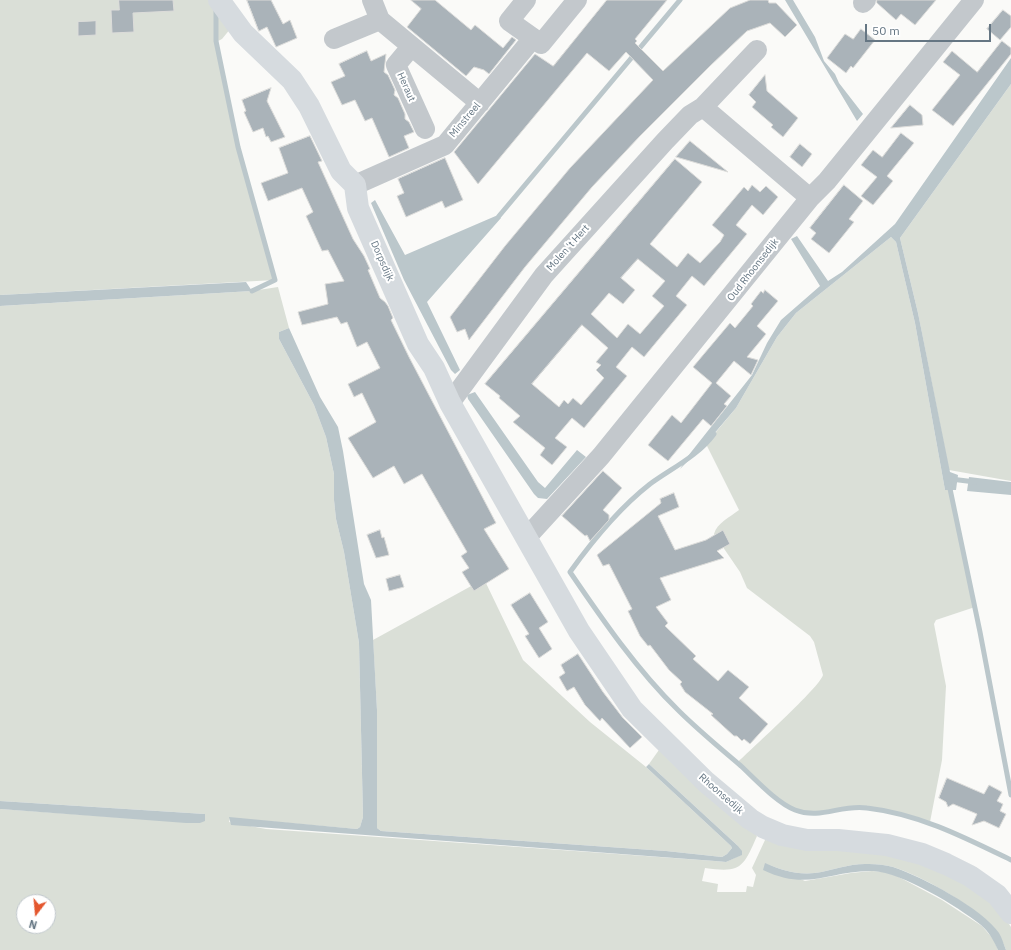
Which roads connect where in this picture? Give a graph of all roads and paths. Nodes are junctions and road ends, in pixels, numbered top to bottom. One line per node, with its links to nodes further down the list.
1 (219, 0): 14 (street)
2 (372, 0): 6 (street)
3 (526, 0): 7 (street)
4 (577, 0): 7 (street)
5 (974, 0): 15 (street, Oud Rhoonsedijk)
6 (380, 20): 8 (street); 9 (street)
7 (533, 38): 11 (street, Minstreel)
8 (334, 39)
9 (411, 47): 11 (street); 13 (street, Heraut)
10 (757, 50): 12 (street, Molen 't Hert)
11 (480, 103): 14 (street, Minstreel)
12 (703, 107): 15 (street); 16 (street, Molen 't Hert)
13 (425, 129)
14 (355, 185): 16 (street, Dorpsdijk)
15 (810, 198): 17 (street, Oud Rhoonsedijk)
16 (450, 403): 17 (street, Dorpsdijk)
17 (528, 538): 18 (street, Rhoonsedijk)
18 (1011, 913)

